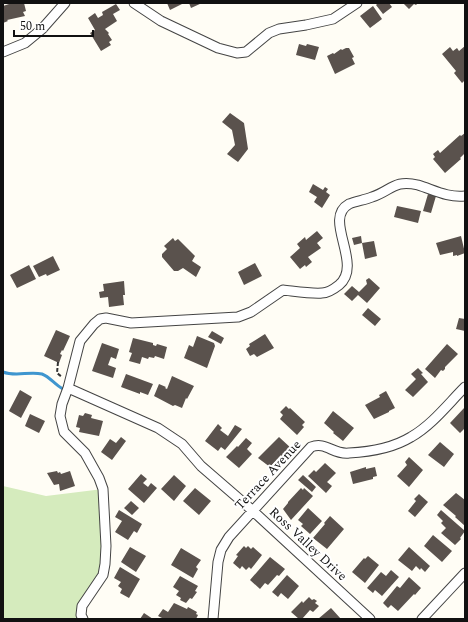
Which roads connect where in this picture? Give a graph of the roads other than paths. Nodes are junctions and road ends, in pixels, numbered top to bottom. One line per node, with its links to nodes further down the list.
1 (64, 3): 4 (street)
2 (134, 3): 3 (street)
3 (357, 3)
4 (3, 52)
5 (465, 196): 6 (street)
6 (69, 385): 8 (street, Ross Valley Drive); 10 (street)
7 (465, 387): 8 (street, Terrace Avenue)
8 (253, 511): 11 (street, Terrace Avenue); 12 (street, Ross Valley Drive)
9 (465, 573): 13 (street)
10 (83, 619)
11 (213, 619)
12 (370, 619)
13 (422, 619)

